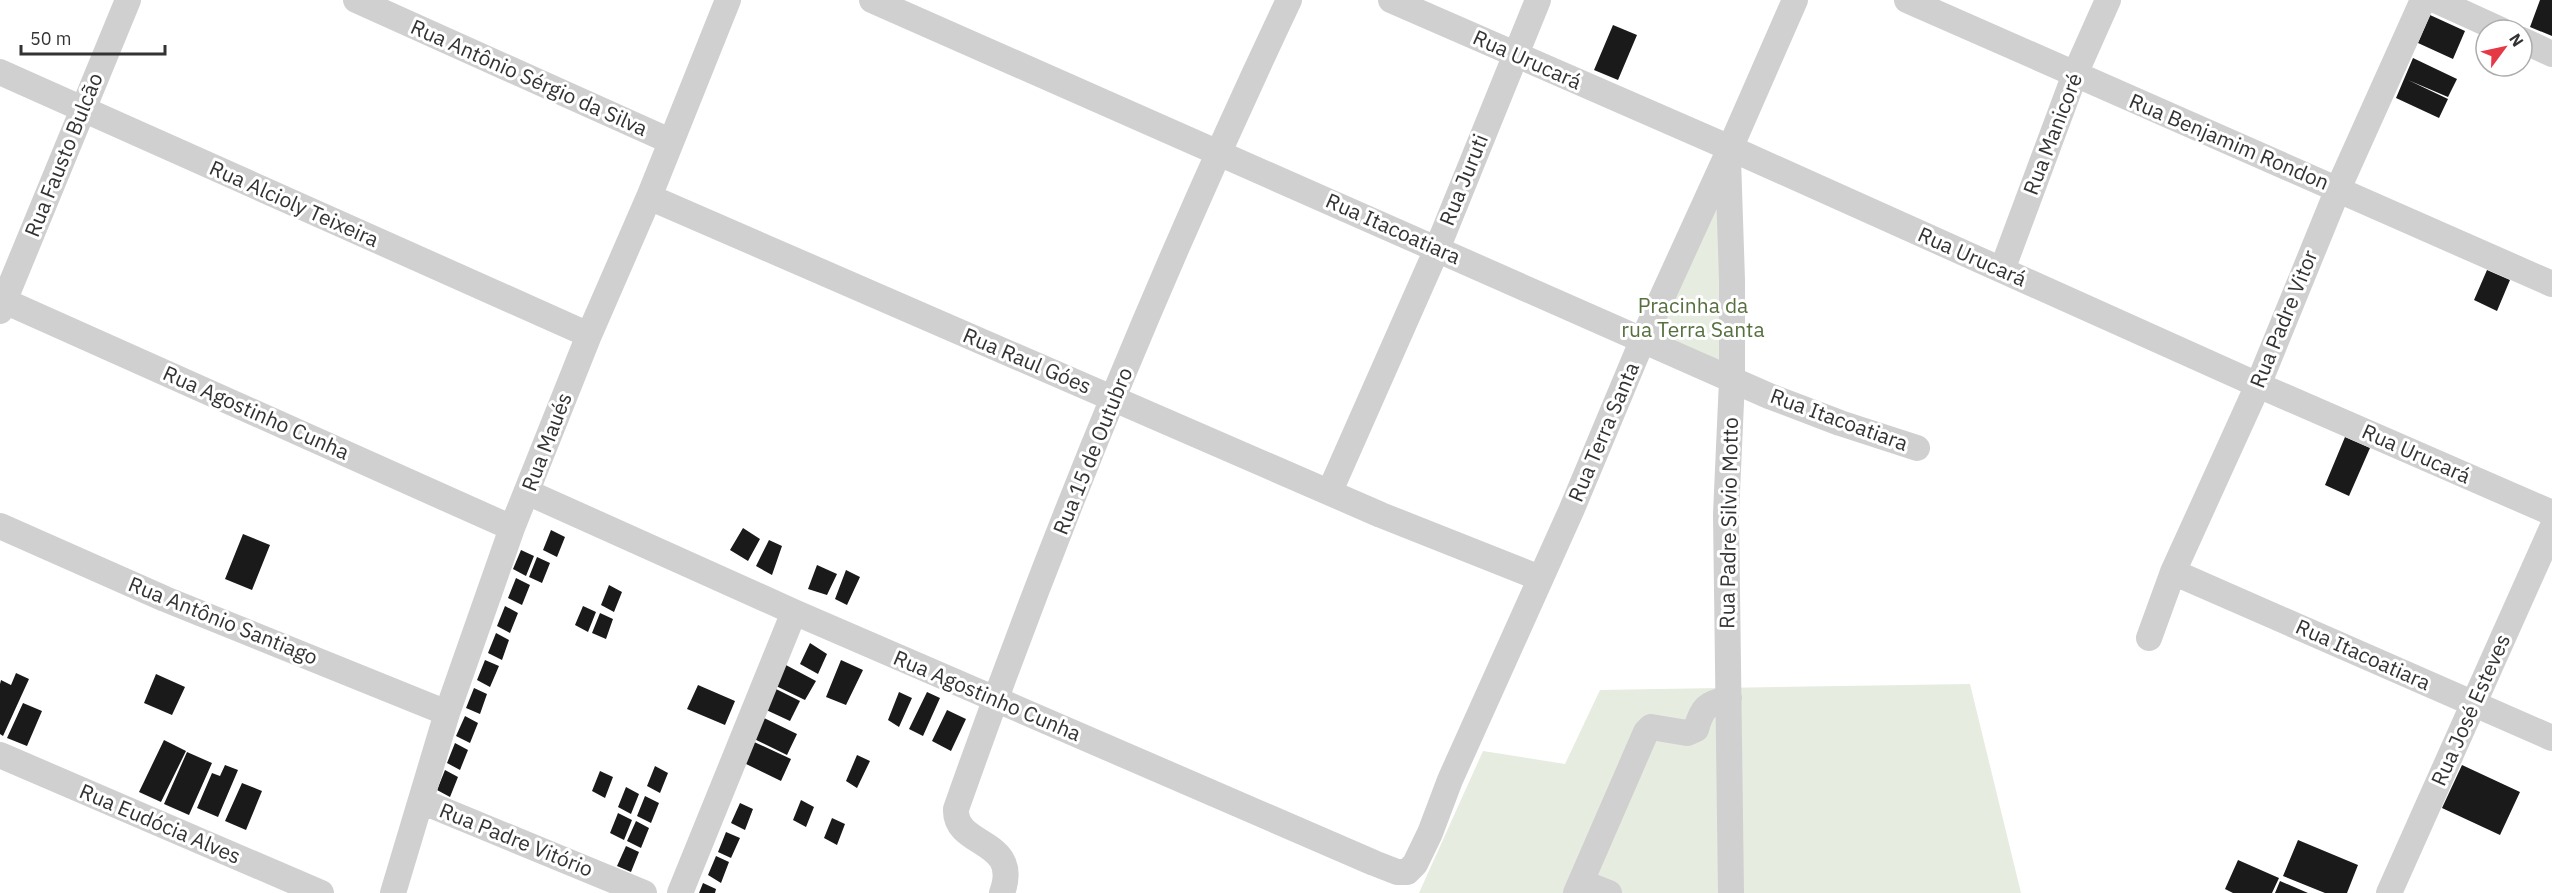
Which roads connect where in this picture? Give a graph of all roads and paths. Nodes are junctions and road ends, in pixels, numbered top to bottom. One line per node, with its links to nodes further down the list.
1 (128, 0): 19 (street, Rua Fausto Bulcão)
2 (356, 0): 20 (street, Rua Antônio Sérgio da Silva)
3 (728, 0): 20 (street, Rua Maués)
4 (872, 0): 21 (street, Rua Itacoatiara)
5 (1289, 0): 21 (street, Rua 15 de Outubro)
6 (1391, 0): 16 (street, Rua Urucará)
7 (1538, 0): 16 (street, Rua Juruti)
8 (1795, 0): 22 (street, Rua Terra Santa)
9 (1907, 0): 18 (street, Rua Benjamim Rondon)
10 (2108, 0): 18 (street, Rua Manicoré)
11 (2423, 0): 23 (street, Rua Padre Vitor)
12 (2435, 0): 13 (street)
13 (2475, 18)
14 (2534, 46): 15 (street)
15 (2552, 54)
16 (1515, 55): 22 (street, Rua Urucará); 25 (street, Rua Juruti)
17 (0, 72): 19 (street, Rua Alcioly Teixeira)
18 (2075, 74): 23 (street, Rua Benjamim Rondon); 26 (street, Rua Manicoré)
19 (84, 108): 28 (street, Rua Fausto Bulcão); 29 (street, Rua Alcioly Teixeira)
20 (670, 141): 24 (street, Rua Maués)
21 (1218, 151): 25 (street, Rua Itacoatiara); 33 (street, Rua 15 de Outubro)
22 (1729, 151): 26 (street, Rua Urucará); 30 (street, Rua Terra Santa); 31 (street, Rua Padre Silvio Motto)
23 (2338, 189): 27 (street, Rua Benjamim Rondon); 32 (street, Rua Padre Vitor)
24 (649, 196): 29 (street, Rua Maués); 33 (street, Rua Raul Góes)
25 (1437, 249): 30 (street, Rua Itacoatiara); 35 (street, Rua Juruti)
26 (2002, 270): 32 (street, Rua Urucará)
27 (2552, 284)
28 (1, 303): 39 (street, Rua Agostinho Cunha)
29 (588, 335): 36 (street, Rua Maués)
30 (1643, 339): 31 (street, Rua Itacoatiara); 42 (street, Rua Terra Santa)
31 (1732, 380): 34 (street, Rua Itacoatiara); 45 (street, Rua Padre Silvio Motto)
32 (2258, 385): 37 (street, Rua Urucará); 41 (street, Rua Padre Vitor)
33 (1113, 398): 35 (street, Rua Raul Góes); 46 (street, Rua 15 de Outubro)
34 (1917, 448)
35 (1330, 491): 42 (street, Rua Raul Góes)
36 (527, 492): 39 (street, Rua Maués); 43 (street, Rua Agostinho Cunha)
37 (2552, 513)
38 (0, 526): 48 (street, Rua Antônio Santiago)
39 (512, 528): 48 (street, Rua Maués)
40 (2552, 528): 47 (street, Rua José Esteves)
41 (2173, 572): 44 (street, Rua Padre Vitor); 47 (street, Rua Itacoatiara)
42 (1540, 578): 52 (street, Rua Terra Santa)
43 (794, 612): 46 (street, Rua Agostinho Cunha); 58 (street)
44 (2149, 638)
45 (1729, 698): 53 (street); 61 (street, Rua Padre Silvio Motto)
46 (996, 700): 52 (street, Rua Agostinho Cunha); 59 (street, Rua 15 de Outubro)
47 (2474, 704): 49 (street, Rua Itacoatiara); 54 (street, Rua José Esteves)
48 (447, 713): 51 (street, Rua Maués)
49 (2552, 738)
50 (0, 755): 55 (street, Rua Eudócia Alves)
51 (421, 801): 56 (street, Rua Maués); 57 (street, Rua Padre Vitório)
52 (1430, 832)
53 (1579, 887): 60 (street)
54 (2391, 892)
55 (321, 893)
56 (393, 893)
57 (644, 893)
58 (680, 893)
59 (1002, 893)
60 (1609, 893)
61 (1731, 893)

